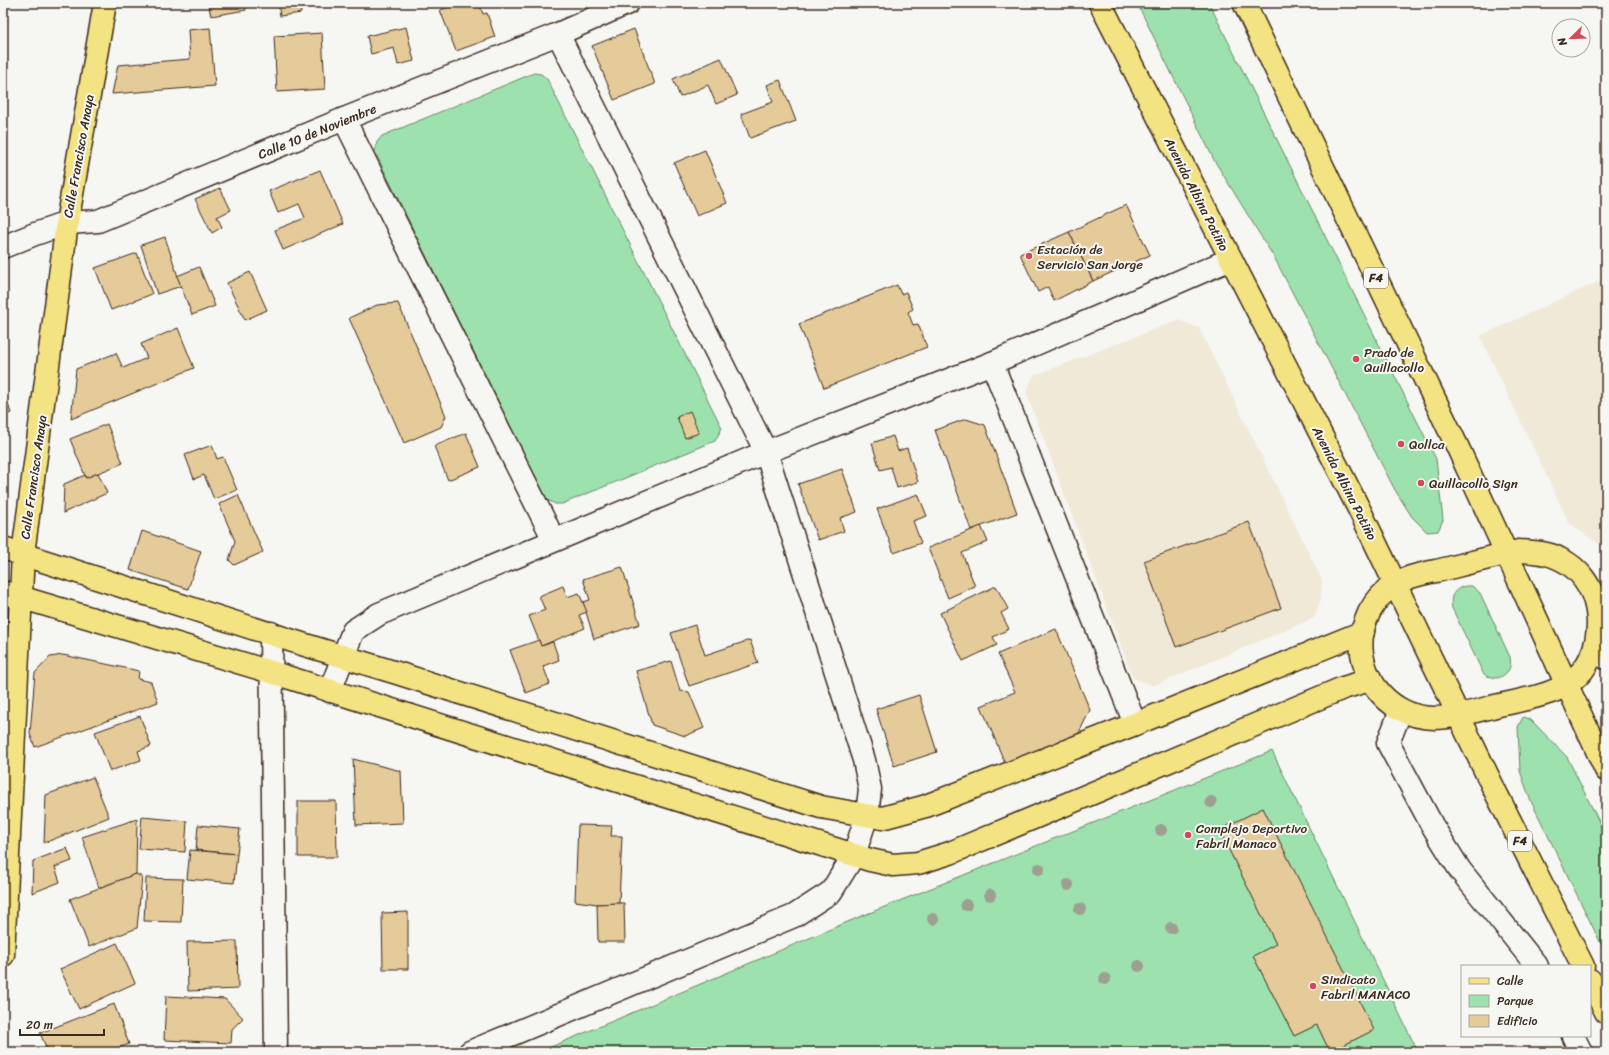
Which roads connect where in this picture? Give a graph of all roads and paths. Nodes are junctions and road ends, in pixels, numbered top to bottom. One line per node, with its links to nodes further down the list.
1 (105, 3): 7 (main road, Calle Francisco Anaya)
2 (628, 3): 5 (street, Calle 10 de Noviembre)
3 (1100, 3): 9 (main road, Avenida Albina Patiño / F4)
4 (1244, 3): 14 (main road, F4)
5 (558, 34): 6 (street, Calle 10 de Noviembre); 11 (street)
6 (344, 119): 7 (street, Calle 10 de Noviembre); 12 (street)
7 (67, 223): 8 (street, Calle 10 de Noviembre); 13 (main road, Calle Francisco Anaya)
8 (3, 247)
9 (1231, 259): 10 (street); 15 (main road, Avenida Albina Patiño / F4)
10 (992, 363): 11 (street); 28 (street)
11 (766, 452): 12 (street); 30 (street)
12 (554, 540): 21 (street)
13 (13, 551): 17 (main road, Calle Francisco Anaya); 19 (main road)
14 (1506, 554): 15 (main road); 16 (main road); 24 (main road, F4)
15 (1395, 584): 18 (main road); 27 (main road, Avenida Albina Patiño / F4)
16 (1600, 594): 20 (main road)
17 (12, 595): 22 (main road); 32 (main road, Calle Francisco Anaya)
18 (1363, 632): 23 (main road); 28 (main road)
19 (270, 633): 21 (main road); 22 (street)
20 (1601, 649): 24 (main road)
21 (343, 656): 25 (street); 30 (main road)
22 (271, 672): 25 (main road); 38 (street)
23 (1370, 680): 26 (main road); 31 (main road)
24 (1566, 684): 27 (main road); 29 (main road, F4)
25 (330, 691): 31 (main road)
26 (1400, 710): 27 (main road); 33 (street)
27 (1458, 715): 34 (main road, Avenida Albina Patiño / F4)
28 (1135, 724): 30 (main road)
29 (1606, 770)
30 (867, 815): 31 (street)
31 (854, 855): 39 (street)
32 (3, 955)
33 (1536, 965)
34 (1583, 965)
35 (1591, 982): 36 (main road)
36 (1606, 1012)
37 (1574, 1037): 40 (street)
38 (276, 1052)
39 (470, 1052)
40 (1581, 1052)

